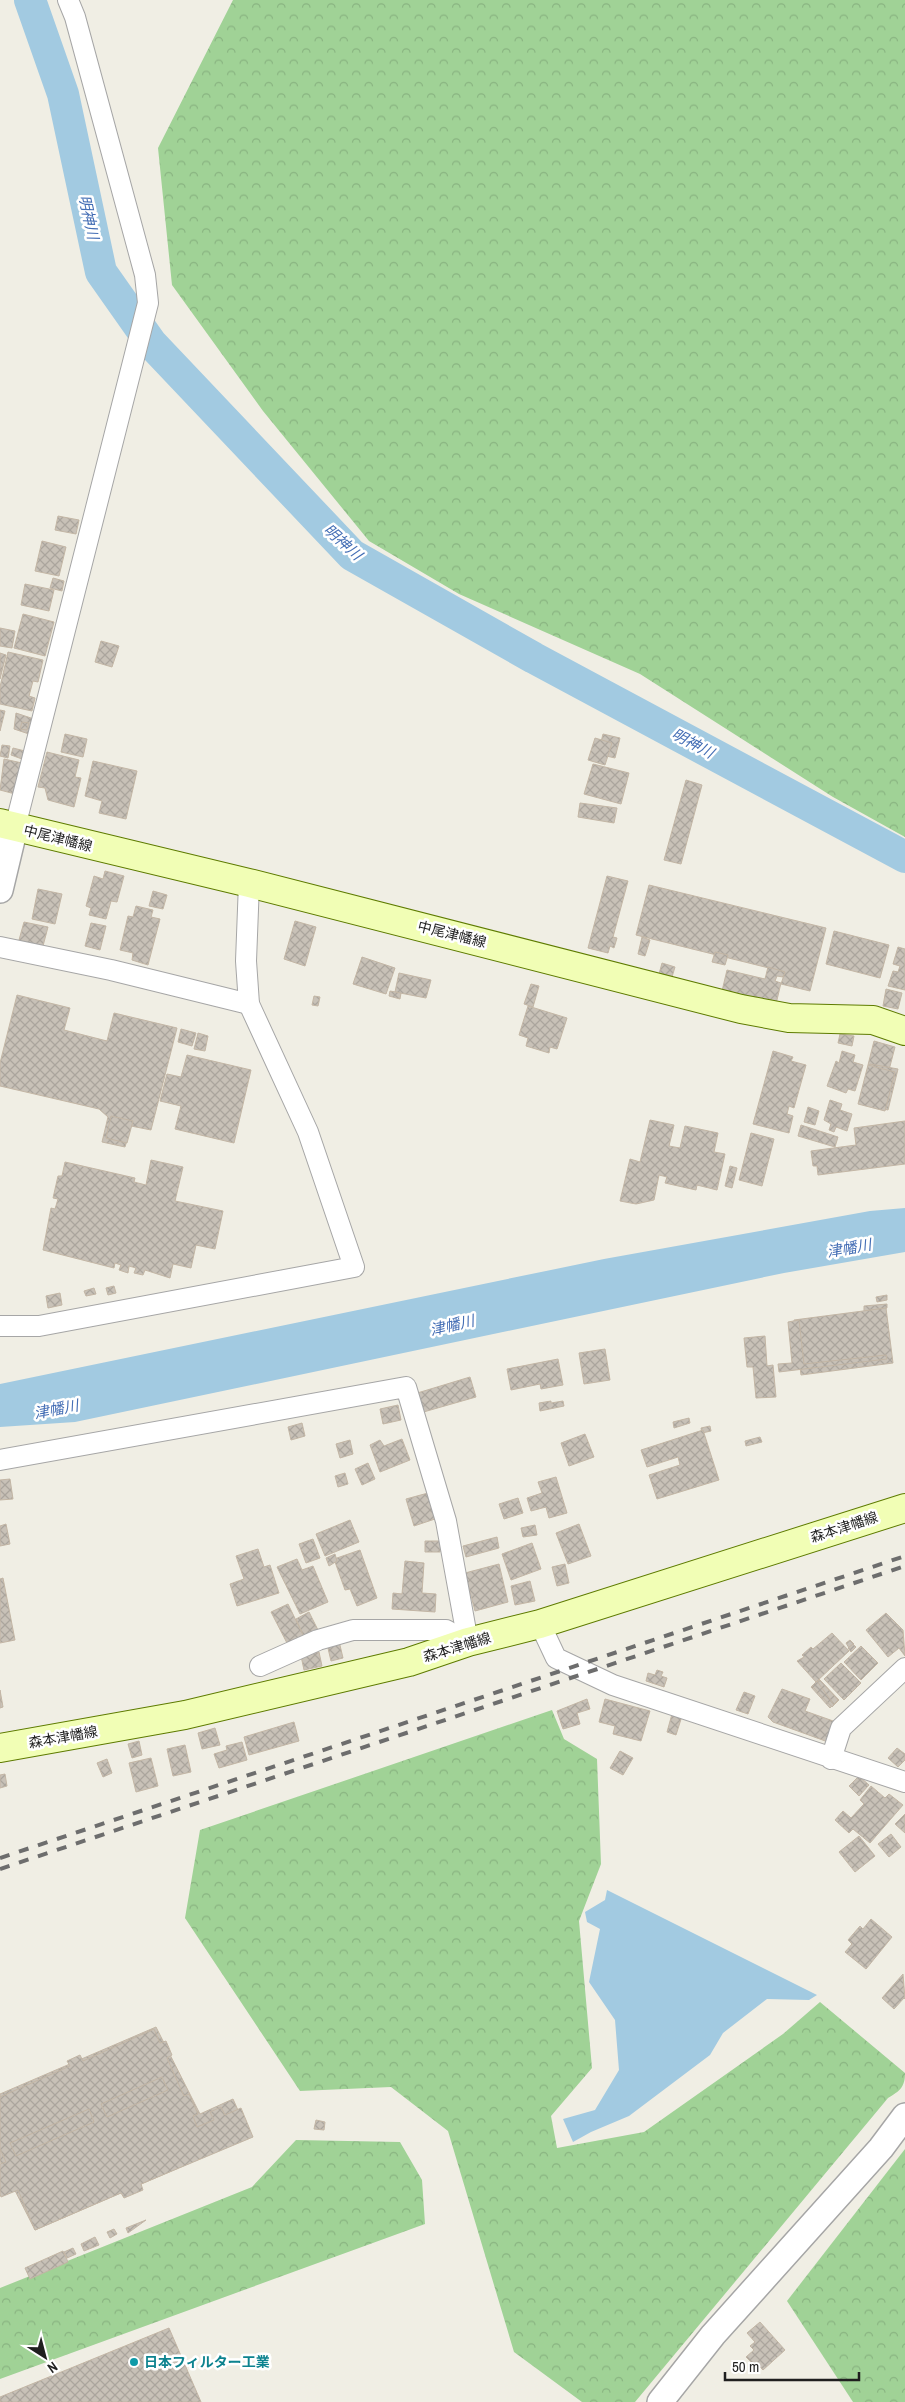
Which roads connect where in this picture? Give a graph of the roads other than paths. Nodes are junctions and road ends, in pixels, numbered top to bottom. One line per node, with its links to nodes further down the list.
1 (68, 0): 2 (street)
2 (8, 825): 3 (main road, 中尾津幡線); 4 (street)
3 (249, 884): 6 (street); 7 (main road, 中尾津幡線)
4 (0, 890)
5 (0, 947): 6 (street)
6 (248, 1004): 8 (street)
7 (905, 1031)
8 (0, 1326)
9 (0, 1460): 12 (street)
10 (905, 1508): 11 (main road, 森本津幡線)
11 (540, 1624): 12 (main road, 森本津幡線); 16 (street)
12 (468, 1642): 13 (street); 15 (main road, 森本津幡線)
13 (260, 1666)
14 (905, 1668): 16 (street)
15 (0, 1748)
16 (831, 1759): 17 (street)
17 (905, 1782)
18 (905, 2116): 19 (street)
19 (660, 2402)

